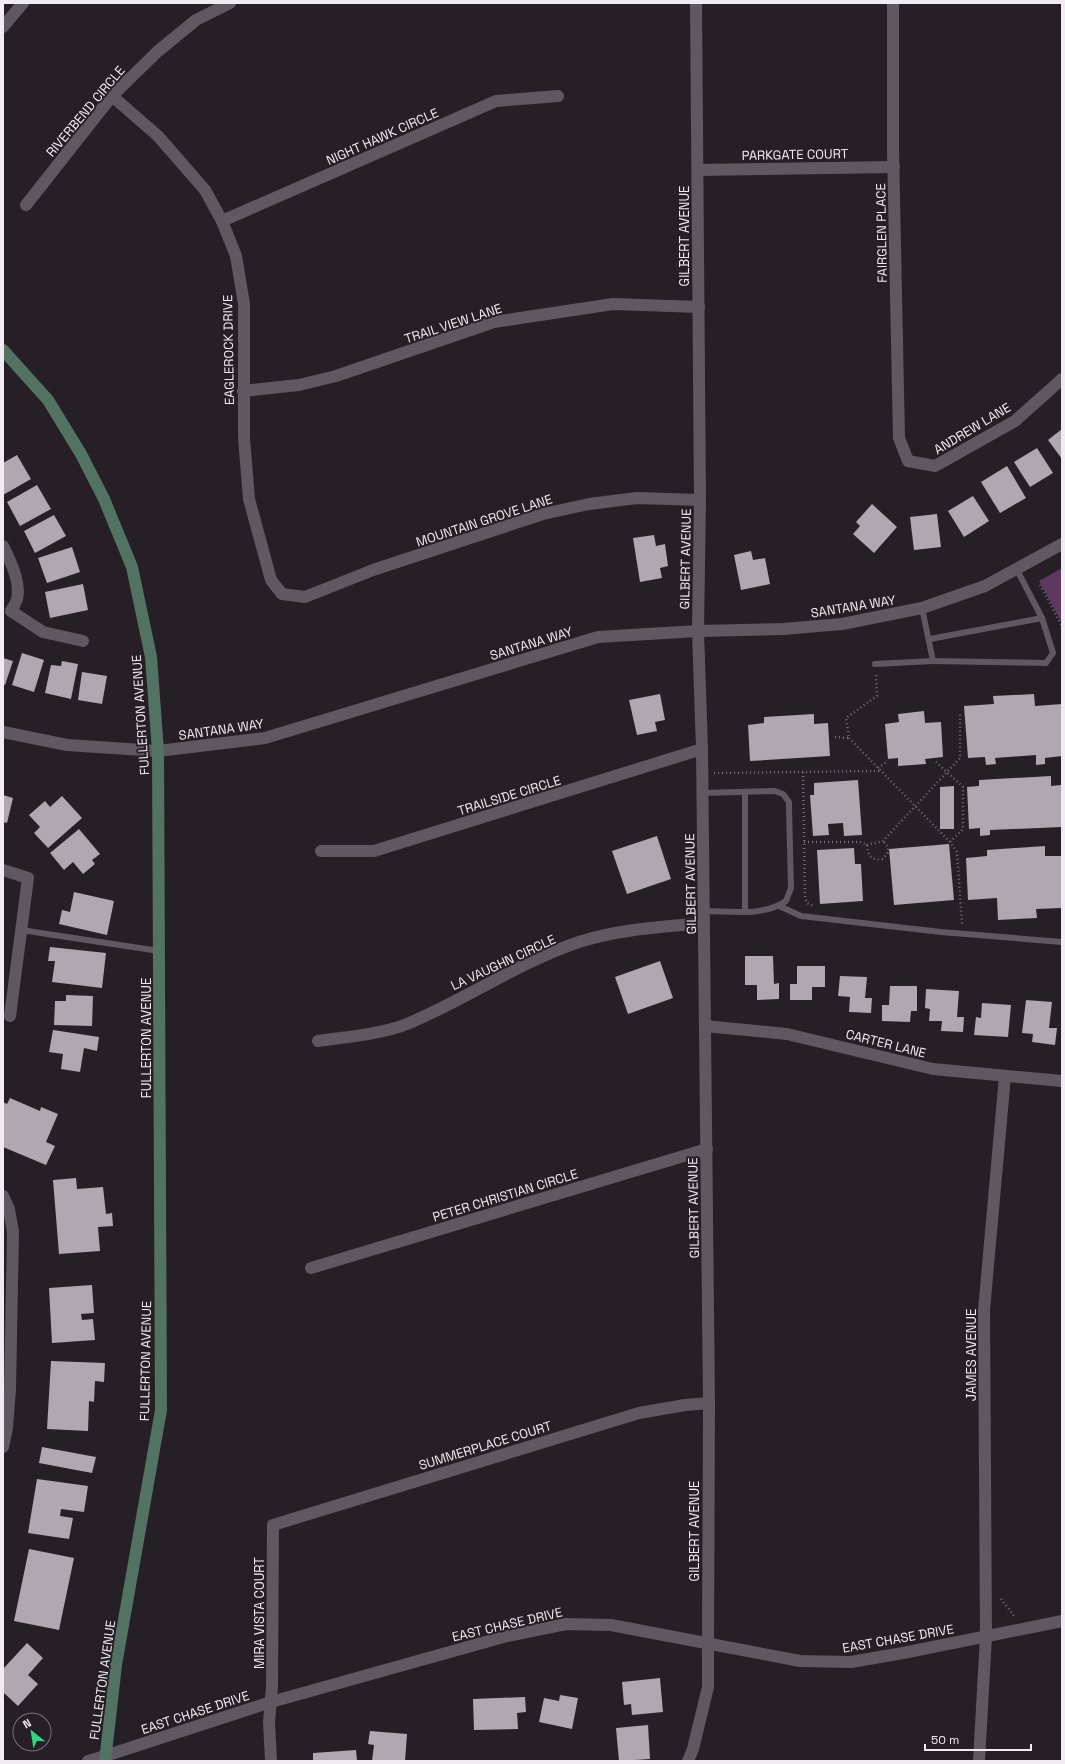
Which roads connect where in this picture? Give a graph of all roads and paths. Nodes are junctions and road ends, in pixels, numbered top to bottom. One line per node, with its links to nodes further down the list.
1 (23, 3): 5 (street)
2 (230, 3): 6 (street, RIVERBEND CIRCLE)
3 (696, 3): 9 (street, GILBERT AVENUE)
4 (893, 3): 8 (street, FAIRGLEN PLACE)
5 (3, 27)
6 (112, 96): 10 (street, RIVERBEND CIRCLE); 11 (street, EAGLEROCK DRIVE)
7 (558, 96): 11 (street, NIGHT HAWK CIRCLE)
8 (894, 167): 9 (street, PARKGATE COURT); 16 (street, FAIRGLEN PLACE)
9 (698, 170): 12 (street, GILBERT AVENUE)
10 (26, 205)
11 (222, 221): 15 (street, EAGLEROCK DRIVE)
12 (699, 307): 15 (street, TRAIL VIEW LANE); 17 (street, GILBERT AVENUE)
13 (3, 350): 37 (main road, FULLERTON AVENUE)
14 (1062, 379): 16 (street, ANDREW LANE)
15 (243, 390): 22 (street, EAGLEROCK DRIVE)
16 (908, 461)
17 (700, 500): 22 (street, MOUNTAIN GROVE LANE); 27 (street, GILBERT AVENUE)
18 (1062, 544): 20 (street, SANTANA WAY)
19 (3, 546): 24 (street)
20 (1017, 570): 23 (street, SANTANA WAY); 25 (lane)
21 (1040, 585): 26 (path)
22 (282, 594)
23 (922, 608): 27 (street, SANTANA WAY); 28 (lane)
24 (7, 612): 29 (street)
25 (1042, 618): 28 (lane); 30 (lane)
26 (1062, 626)
27 (698, 631): 36 (street, GILBERT AVENUE); 37 (street, SANTANA WAY)
28 (930, 639): 30 (lane)
29 (83, 641)
30 (933, 661): 31 (lane)
31 (875, 664): 35 (path)
32 (960, 712): 43 (path)
33 (3, 732): 37 (street, SANTANA WAY)
34 (835, 738): 35 (path)
35 (849, 738): 40 (path)
36 (702, 748): 44 (street, GILBERT AVENUE); 52 (street, TRAILSIDE CIRCLE)
37 (158, 751): 61 (main road, FULLERTON AVENUE)
38 (888, 761): 40 (path)
39 (936, 762): 43 (path)
40 (878, 768): 41 (path)
41 (881, 771): 42 (path); 47 (path)
42 (803, 772): 44 (path); 49 (path)
43 (947, 772): 47 (path); 50 (path)
44 (703, 773): 46 (street, GILBERT AVENUE)
45 (745, 792): 46 (lane); 54 (lane); 56 (lane)
46 (703, 793): 57 (street, GILBERT AVENUE)
47 (915, 806): 48 (path); 50 (path)
48 (883, 840): 51 (path); 51 (path)
49 (804, 842): 51 (path); 55 (path)
50 (950, 842): 59 (path)
51 (867, 845)
52 (322, 851)
53 (3, 870): 58 (street)
54 (779, 906): 56 (lane); 59 (lane)
55 (820, 907)
56 (745, 911): 57 (lane)
57 (704, 917): 63 (street, GILBERT AVENUE); 64 (street, LA VAUGHN CIRCLE)
58 (21, 930): 61 (lane); 62 (street)
59 (963, 934): 60 (lane)
60 (1062, 942)
61 (159, 951): 80 (main road, FULLERTON AVENUE)
62 (10, 1016)
63 (705, 1026): 65 (street, CARTER LANE); 67 (street, GILBERT AVENUE)
64 (318, 1041)
65 (1005, 1076): 66 (street, CARTER LANE); 77 (street, JAMES AVENUE)
66 (1062, 1081)
67 (706, 1149): 69 (street, PETER CHRISTIAN CIRCLE); 70 (street, GILBERT AVENUE)
68 (3, 1196): 71 (street)
69 (311, 1268)
70 (709, 1403): 73 (street, SUMMERPLACE COURT); 78 (street, GILBERT AVENUE)
71 (5, 1428): 72 (street)
72 (3, 1447)
73 (273, 1524): 79 (street, MIRA VISTA COURT)
74 (1001, 1599): 75 (path)
75 (1014, 1617)
76 (1062, 1621): 77 (street, EAST CHASE DRIVE)
77 (986, 1636): 78 (street, EAST CHASE DRIVE); 84 (street, JAMES AVENUE)
78 (708, 1644): 79 (street, EAST CHASE DRIVE); 83 (street, GILBERT AVENUE)
79 (271, 1702): 80 (street, EAST CHASE DRIVE); 82 (street, MIRA VISTA COURT)
80 (105, 1758): 81 (street, EAST CHASE DRIVE)
81 (88, 1761)
82 (271, 1761)
83 (688, 1761)
84 (979, 1761)

